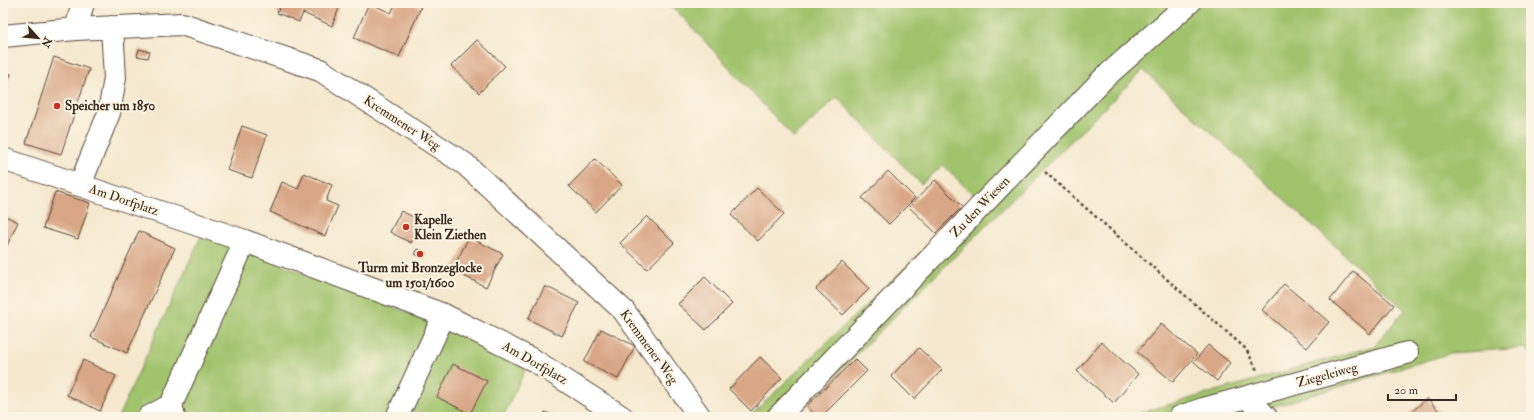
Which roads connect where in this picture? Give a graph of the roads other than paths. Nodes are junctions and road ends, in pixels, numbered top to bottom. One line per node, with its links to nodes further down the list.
1 (83, 3): 4 (street)
2 (1189, 3): 17 (street, Zu den Wiesen)
3 (112, 27): 4 (street, Kremmener Weg); 7 (street); 16 (street, Kremmener Weg)
4 (76, 29): 5 (street, Kremmener Weg)
5 (3, 36)
6 (3, 159): 7 (street, Am Dorfplatz)
7 (80, 185): 8 (street, Am Dorfplatz)
8 (245, 241): 9 (street, Am Dorfplatz); 12 (street)
9 (444, 315): 14 (street); 15 (street, Am Dorfplatz)
10 (1407, 353): 11 (street, Ziegeleiweg)
11 (1247, 397): 18 (street, Ziegeleiweg); 19 (street)
12 (172, 411): 13 (street)
13 (149, 417)
14 (398, 417)
15 (622, 417)
16 (700, 417)
17 (778, 417)
18 (1180, 417)
19 (1266, 417)

